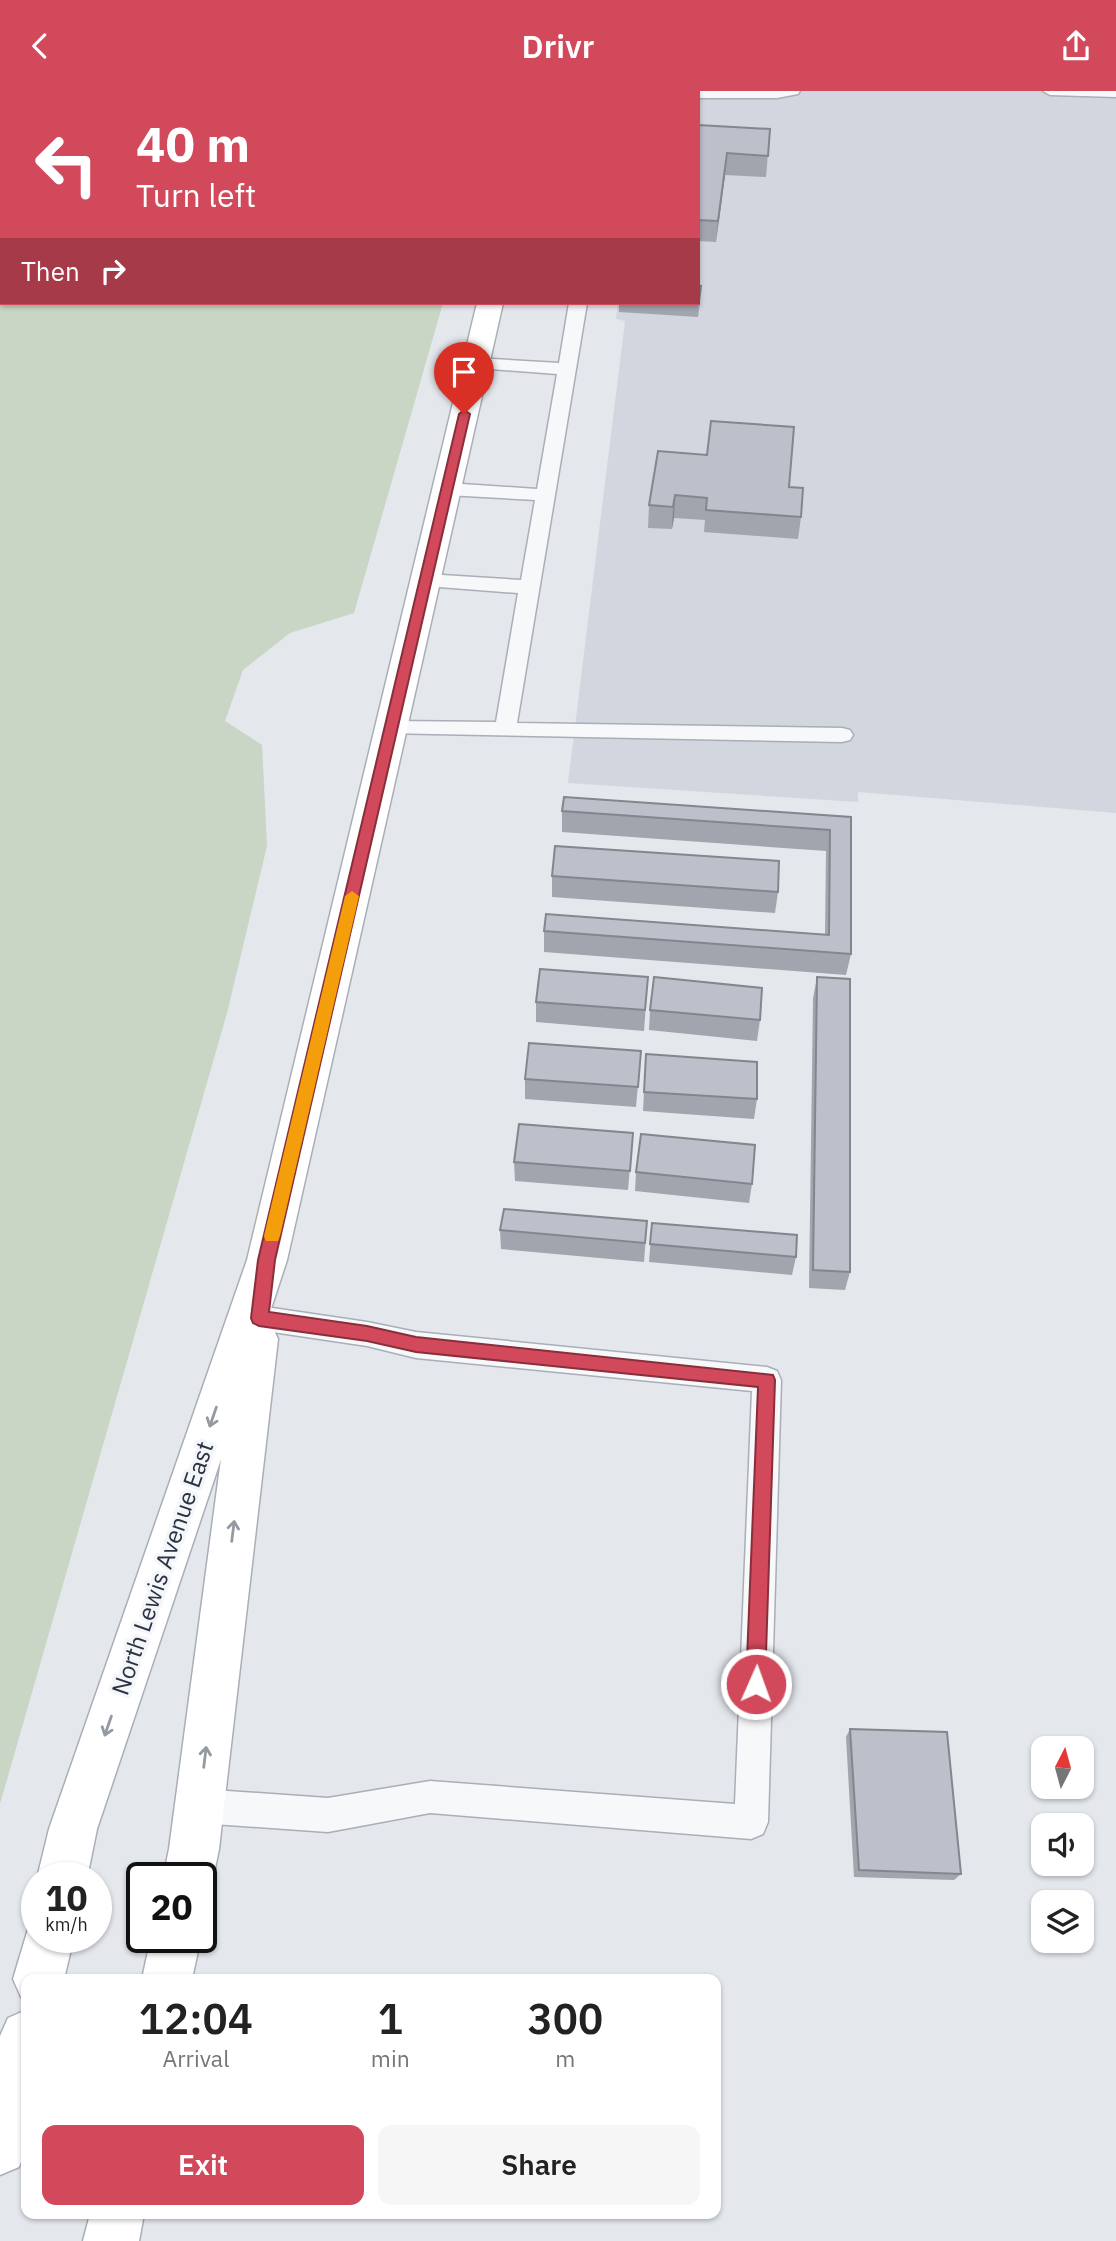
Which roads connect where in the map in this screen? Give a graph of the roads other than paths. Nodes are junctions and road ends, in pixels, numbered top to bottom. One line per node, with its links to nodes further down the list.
1 (793, 91): 3 (lane)
2 (1050, 91): 4 (lane)
3 (777, 92): 5 (lane)
4 (1116, 93)
5 (700, 94)
6 (490, 305): 8 (main road, North Lewis Avenue East)
7 (578, 305): 9 (lane)
8 (476, 363): 9 (lane); 10 (main road, North Lewis Avenue East)
9 (566, 369): 11 (lane)
10 (447, 489): 11 (lane); 12 (main road, North Lewis Avenue East)
11 (545, 495): 13 (lane)
12 (426, 580): 13 (lane); 14 (main road, North Lewis Avenue East)
13 (528, 587): 15 (lane)
14 (391, 729): 15 (lane); 17 (main road, North Lewis Avenue East)
15 (505, 730): 16 (lane)
16 (842, 735)
17 (267, 1260): 18 (main road, North Lewis Avenue East); 20 (main road, North Lewis Avenue East, one-way to 20)
18 (259, 1318): 19 (main road, North Lewis Avenue East, one-way to 18); 19 (lane)
19 (200, 1806): 21 (main road, North Lewis Avenue East)
20 (66, 1862)
21 (191, 1862)
22 (45, 1953): 24 (main road)
23 (173, 1953): 25 (main road)
24 (40, 1974)
25 (168, 1974)
26 (21, 2058): 27 (main road)
27 (0, 2148)
28 (116, 2219): 29 (main road)
29 (111, 2241)

